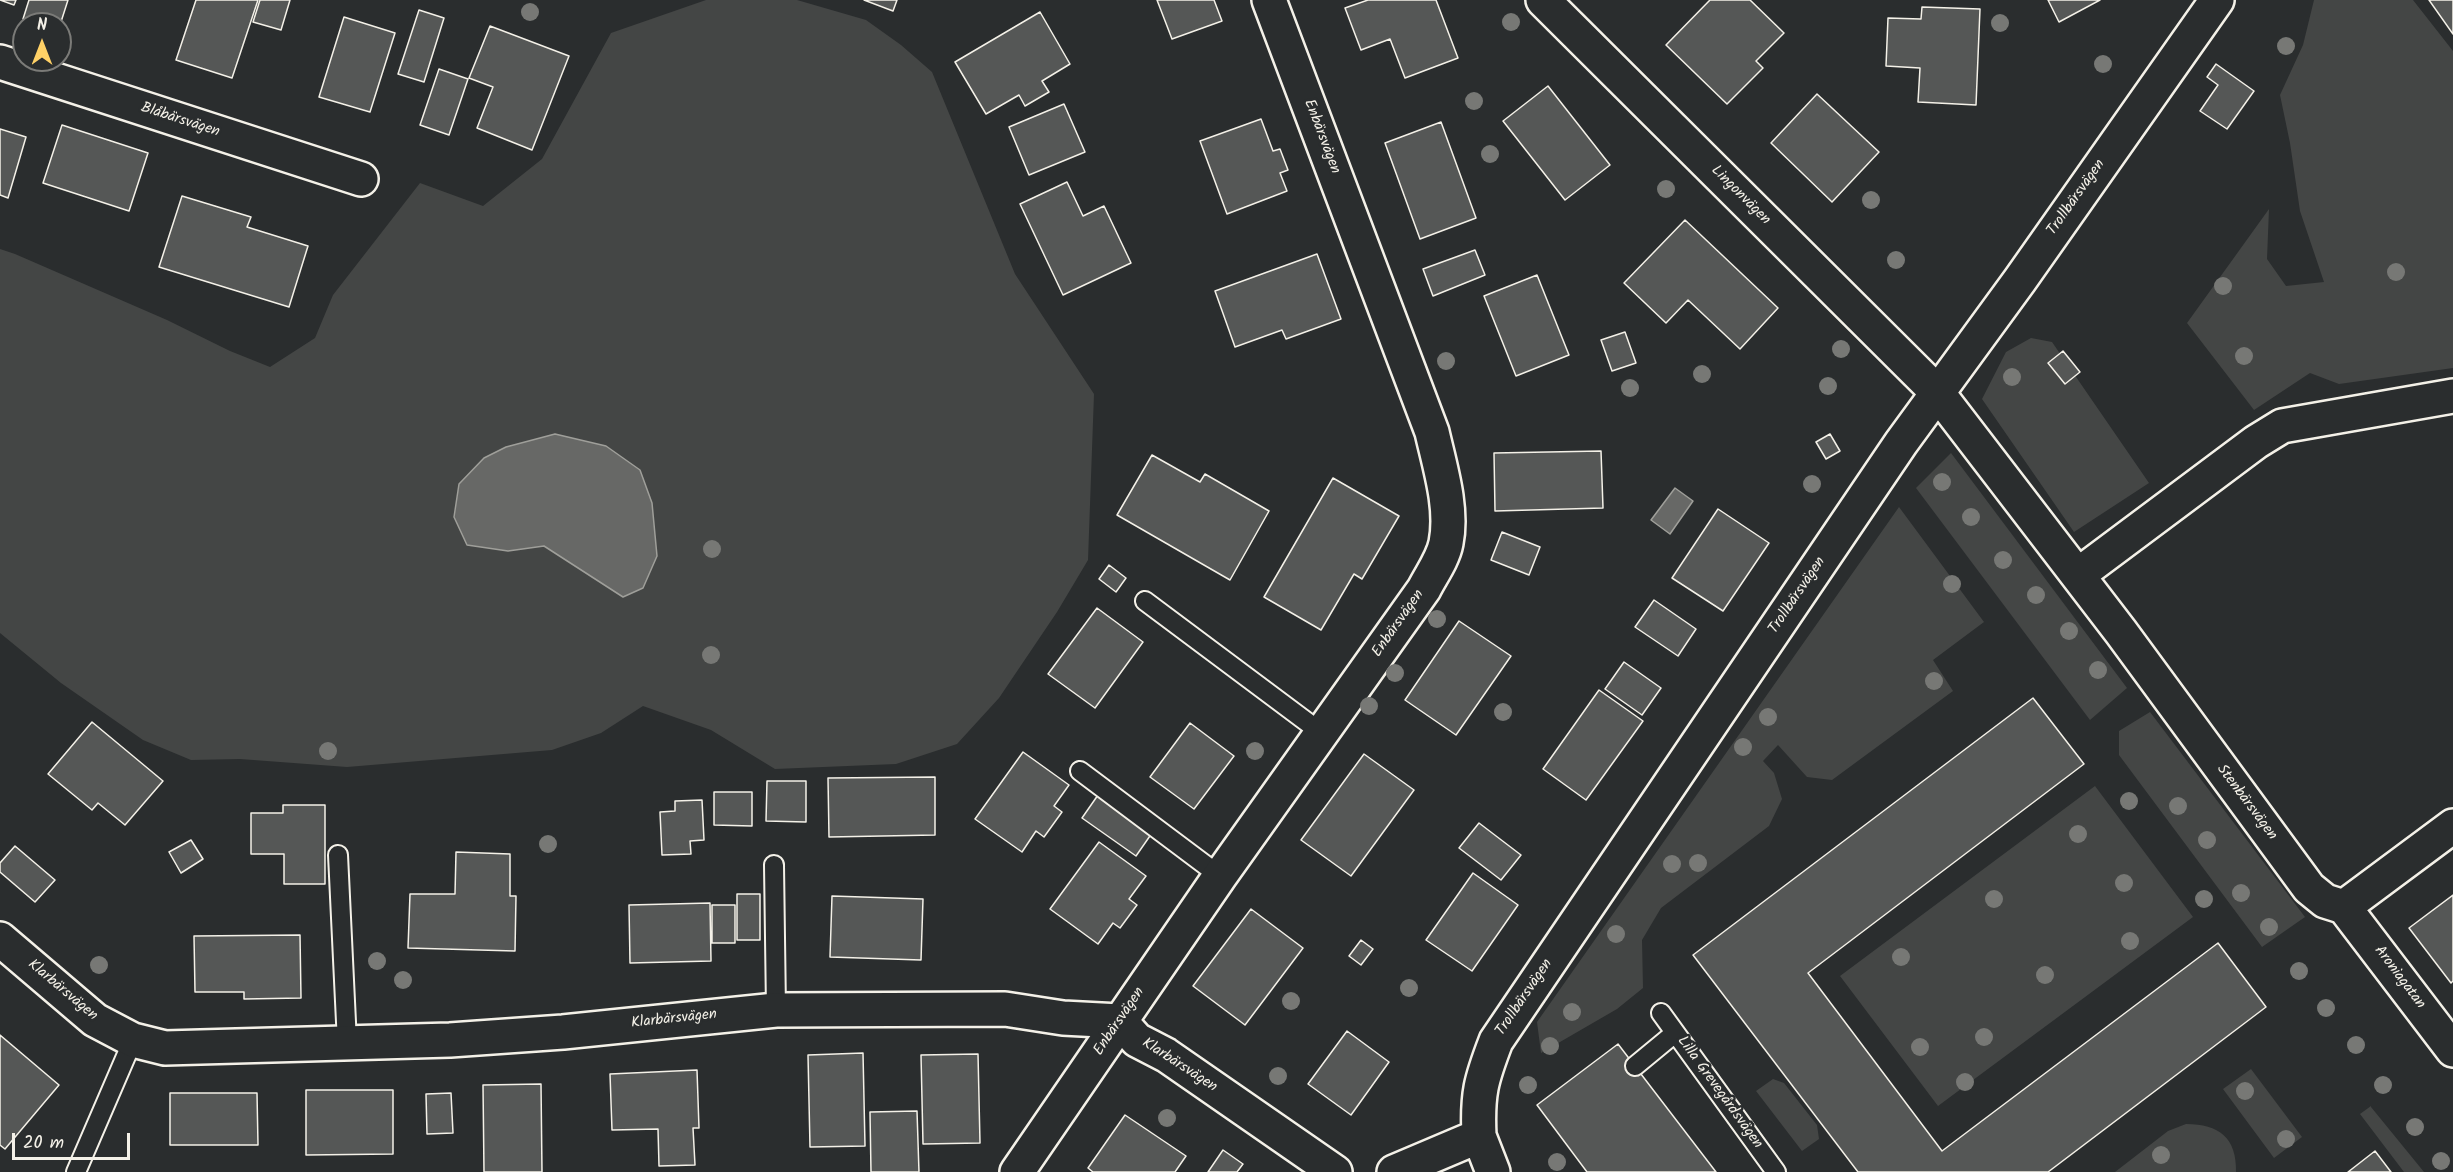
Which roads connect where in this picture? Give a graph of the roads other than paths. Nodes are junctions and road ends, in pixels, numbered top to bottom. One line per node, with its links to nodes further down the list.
1 (1269, 0): 10 (street, Enbärsvägen)
2 (1543, 0): 6 (street, Lingonvägen)
3 (2217, 0): 6 (street, Trollbärsvägen)
4 (0, 62): 5 (street, Blåbärsvägen)
5 (361, 179)
6 (1936, 392): 8 (street, Stenbärsvägen); 26 (street, Trollbärsvägen)
7 (2453, 396): 8 (street)
8 (2078, 575): 16 (street, Stenbärsvägen)
9 (1145, 601): 10 (lane)
10 (1323, 734): 15 (street, Enbärsvägen)
11 (1080, 771): 15 (lane)
12 (2453, 825): 16 (street)
13 (338, 855): 23 (lane)
14 (774, 865): 18 (lane)
15 (1220, 876): 20 (street, Enbärsvägen)
16 (2344, 907): 24 (street, Aroniagatan)
17 (0, 939): 22 (street, Klarbärsvägen)
18 (776, 1010): 20 (street, Klarbärsvägen); 23 (street, Klarbärsvägen)
19 (1661, 1013): 21 (lane, Lilla Grevegårdsvägen)
20 (1120, 1021): 29 (street, Enbärsvägen); 30 (street, Klarbärsvägen)
21 (1675, 1033): 25 (lane); 27 (lane, Lilla Grevegårdsvägen)
22 (133, 1040): 23 (street, Klarbärsvägen); 28 (lane)
23 (347, 1043)
24 (2453, 1050)
25 (1635, 1066)
26 (1479, 1136): 31 (street); 32 (street)
27 (1766, 1168)
28 (76, 1172)
29 (1017, 1172)
30 (1335, 1172)
31 (1394, 1172)
32 (1492, 1172)

